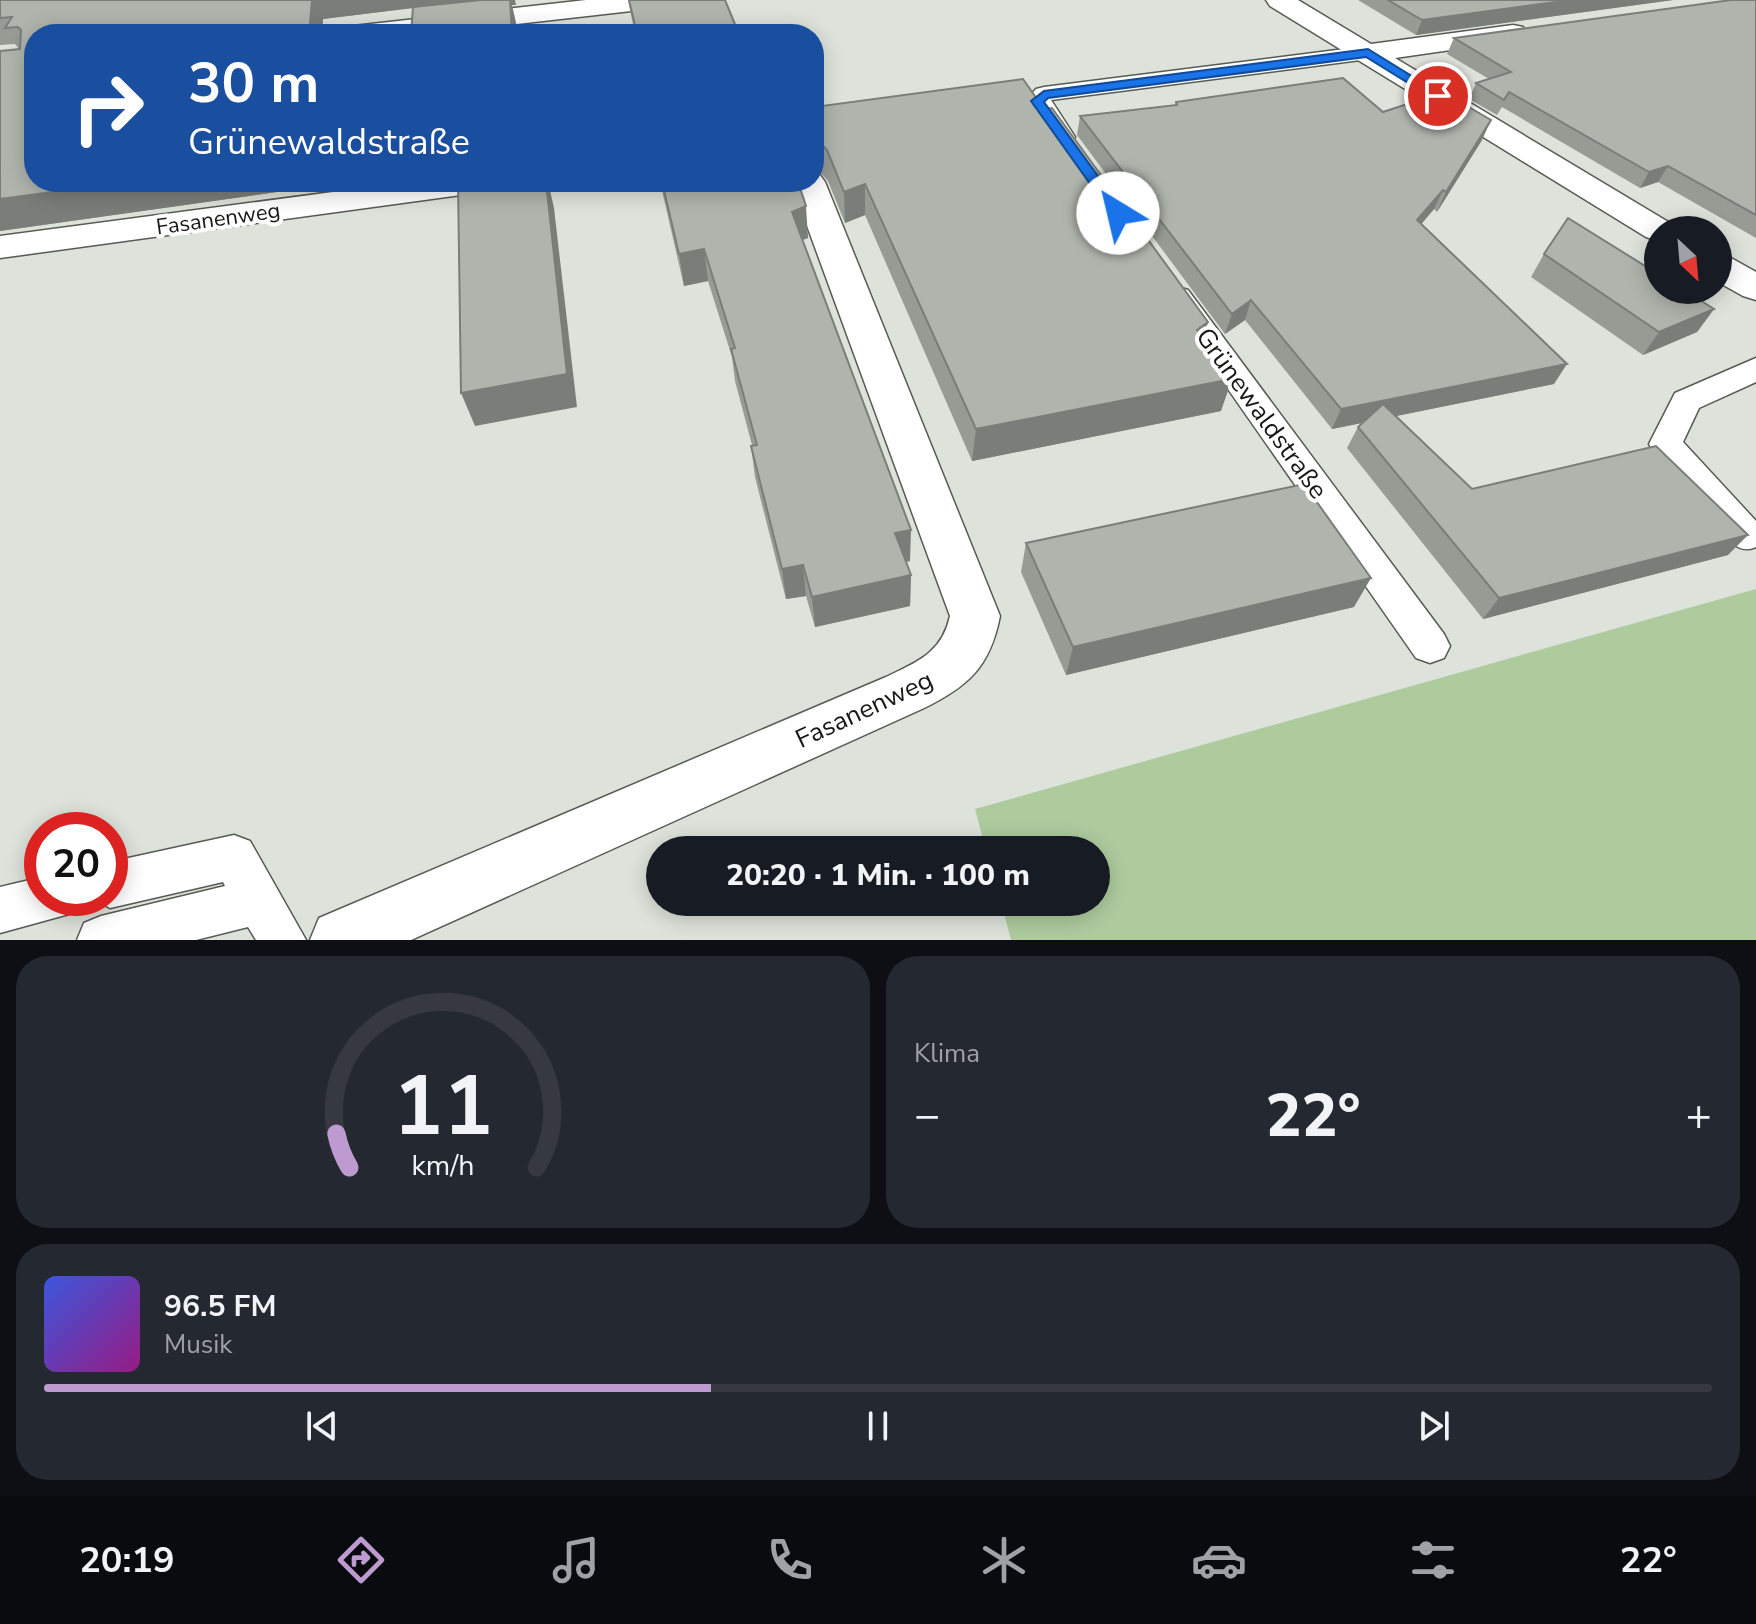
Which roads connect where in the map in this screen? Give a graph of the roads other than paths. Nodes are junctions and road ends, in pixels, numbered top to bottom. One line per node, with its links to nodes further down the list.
1 (658, 0): 3 (street)
2 (1279, 0): 5 (street)
3 (443, 24)
4 (1537, 30): 5 (street)
5 (1368, 53): 6 (lane); 9 (street)
6 (1083, 165)
7 (409, 192): 10 (street, Fasanenweg)
8 (812, 192): 23 (street, Fasanenweg)
9 (1644, 221)
10 (0, 247)
11 (1157, 268): 16 (lane, Grünewaldstraße)
12 (1732, 274): 13 (street)
13 (1756, 288)
14 (1756, 369): 15 (lane)
15 (1748, 536)
16 (1430, 646)
17 (128, 881): 18 (lane)
18 (259, 901): 21 (lane); 22 (lane)
19 (24, 905): 20 (lane)
20 (0, 910)
21 (101, 940)
22 (282, 940)
23 (341, 940)

